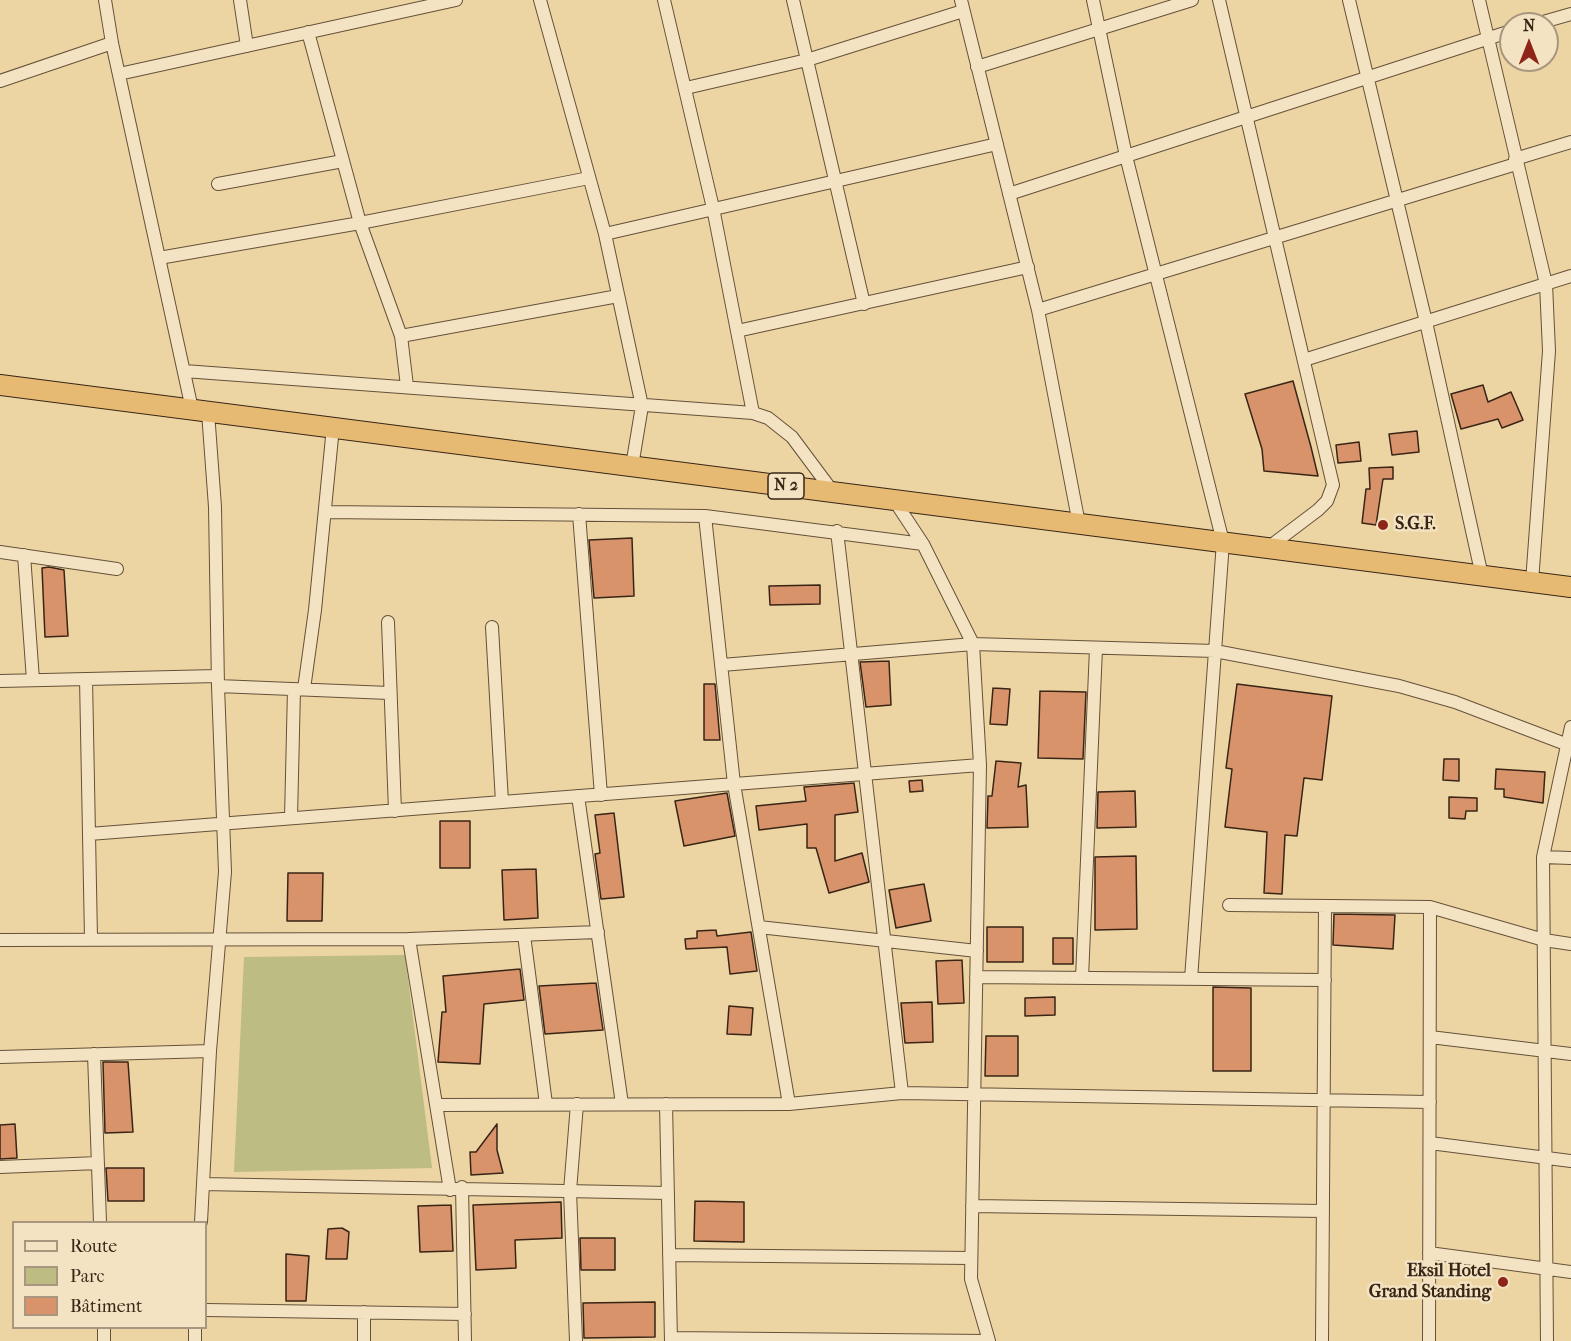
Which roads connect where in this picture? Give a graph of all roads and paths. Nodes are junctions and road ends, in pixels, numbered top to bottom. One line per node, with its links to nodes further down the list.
1 (105, 0): 18 (street)
2 (240, 0): 19 (street)
3 (456, 0): 12 (street)
4 (540, 0): 32 (street)
5 (664, 0): 25 (street)
6 (793, 0): 20 (street)
7 (1093, 0): 14 (street)
8 (1192, 0): 14 (street)
9 (1219, 0): 26 (street)
10 (1349, 0): 23 (street)
11 (1479, 0): 17 (street)
12 (418, 4): 15 (street)
13 (962, 5): 20 (street); 21 (street)
14 (1098, 29): 21 (street); 29 (street)
15 (308, 32): 19 (street); 30 (street)
16 (1499, 35): 17 (street)
17 (1488, 38): 23 (street); 31 (street)
18 (112, 43): 22 (street); 24 (street)
19 (247, 46): 22 (street)
20 (807, 60): 25 (street); 33 (street)
21 (977, 67): 28 (street)
22 (119, 74): 41 (street)
23 (1366, 78): 26 (street); 36 (street)
24 (0, 81)
25 (686, 88): 37 (street)
26 (1247, 116): 29 (street); 40 (street)
27 (1571, 142): 31 (street)
28 (997, 144): 33 (street); 35 (street)
29 (1126, 156): 35 (street); 43 (street)
30 (343, 162): 34 (street); 38 (street)
31 (1515, 162): 36 (street); 45 (street)
32 (589, 178): 38 (street); 39 (street)
33 (835, 180): 37 (street); 47 (street)
34 (218, 184)
35 (1009, 194): 42 (street)
36 (1396, 201): 40 (street); 49 (street)
37 (712, 208): 39 (street); 50 (street)
38 (360, 223): 41 (street); 51 (street)
39 (605, 234): 46 (street)
40 (1275, 237): 43 (street); 52 (street)
41 (159, 258): 53 (street)
42 (1028, 267): 47 (street); 48 (street)
43 (1155, 274): 48 (street); 68 (street)
44 (1571, 276): 45 (street)
45 (1546, 284): 49 (street); 75 (street)
46 (618, 296): 51 (street); 56 (street)
47 (864, 304): 50 (street)
48 (1038, 310): 66 (street)
49 (1426, 322): 52 (street); 74 (street)
50 (737, 331): 58 (street)
51 (401, 336): 55 (street)
52 (1304, 360): 70 (street)
53 (184, 372): 55 (street); 57 (street)
54 (0, 385): 57 (highway, N 2)
55 (407, 386): 56 (street)
56 (642, 406): 58 (street); 60 (street)
57 (200, 410): 59 (highway, N 2); 87 (street)
58 (753, 413): 61 (street)
59 (333, 428): 60 (highway, N 2); 63 (street)
60 (632, 466): 61 (highway, N 2)
61 (832, 492): 62 (highway, N 2)
62 (894, 500): 66 (highway, N 2); 69 (street)
63 (325, 512): 64 (street); 88 (street)
64 (579, 514): 65 (street); 96 (street)
65 (705, 516): 67 (street); 83 (street)
66 (1079, 524): 68 (highway, N 2)
67 (837, 531): 69 (street); 82 (street)
68 (1223, 542): 70 (highway, N 2); 81 (street)
69 (923, 544): 79 (street)
70 (1269, 547): 74 (highway, N 2)
71 (0, 552): 72 (street)
72 (24, 555): 73 (street); 85 (street)
73 (117, 569)
74 (1482, 576): 75 (highway, N 2)
75 (1532, 582): 76 (highway, N 2)
76 (1571, 587)
77 (388, 622): 89 (street)
78 (492, 627): 98 (street)
79 (973, 644): 80 (street); 82 (street); 93 (street)
80 (1096, 648): 81 (street); 120 (street)
81 (1215, 651): 91 (street); 121 (street)
82 (850, 654): 83 (street); 94 (street)
83 (722, 665): 95 (street)
84 (86, 679): 85 (street); 87 (street); 102 (street)
85 (33, 680): 86 (street)
86 (0, 681)
87 (217, 681): 88 (street); 101 (street)
88 (299, 689): 89 (street); 100 (street)
89 (389, 693): 99 (street)
90 (1571, 727): 91 (street)
91 (1568, 745): 92 (street)
92 (1568, 761): 103 (street)
93 (980, 765): 94 (street); 118 (street)
94 (863, 774): 95 (street); 114 (street)
95 (734, 784): 96 (street); 108 (street)
96 (601, 795): 97 (street)
97 (578, 796): 98 (street); 109 (street)
98 (502, 802): 99 (street)
99 (395, 810): 100 (street)
100 (291, 819): 101 (street)
101 (224, 824): 102 (street); 116 (street)
102 (89, 834): 111 (street)
103 (1544, 857): 104 (street); 115 (street)
104 (1571, 858)
105 (1228, 905): 106 (street)
106 (1325, 906): 107 (street); 122 (street)
107 (1430, 907): 115 (street); 123 (street)
108 (759, 927): 114 (street); 138 (street)
109 (598, 932): 110 (street); 136 (street)
110 (524, 935): 112 (street); 134 (street)
111 (91, 938): 113 (street); 116 (street)
112 (409, 939): 116 (street); 133 (street)
113 (0, 940)
114 (882, 940): 118 (street); 129 (street)
115 (1544, 940): 117 (street); 125 (street)
116 (221, 941): 124 (street)
117 (1571, 944)
118 (976, 951): 119 (street)
119 (976, 977): 120 (street); 130 (street)
120 (1082, 978): 121 (street)
121 (1191, 979): 122 (street)
122 (1324, 980): 131 (street)
123 (1430, 1037): 125 (street); 132 (street)
124 (210, 1051): 126 (street); 144 (street)
125 (1544, 1051): 127 (street); 140 (street)
126 (94, 1054): 128 (street); 142 (street)
127 (1571, 1054)
128 (0, 1057)
129 (902, 1093): 130 (street); 138 (street)
130 (974, 1094): 131 (street); 148 (street)
131 (1324, 1100): 132 (street); 149 (street)
132 (1430, 1102): 139 (street)
133 (436, 1104): 134 (street); 145 (street)
134 (546, 1104): 135 (street)
135 (577, 1104): 136 (street); 146 (street)
136 (622, 1104): 137 (street)
137 (666, 1104): 138 (street); 147 (street)
138 (789, 1104)
139 (1430, 1143): 140 (street); 152 (street)
140 (1546, 1158): 141 (street); 155 (street)
141 (1571, 1161)
142 (98, 1163): 143 (street); 150 (street)
143 (0, 1167)
144 (203, 1184): 145 (street); 151 (street)
145 (456, 1189): 146 (street); 159 (street)
146 (570, 1191): 147 (street); 163 (street)
147 (668, 1193): 153 (street)
148 (972, 1206): 149 (street); 154 (street)
149 (1323, 1211): 165 (street)
150 (100, 1221)
151 (201, 1221)
152 (1429, 1253): 155 (street); 166 (street)
153 (669, 1255): 154 (street); 160 (street)
154 (971, 1258): 164 (street)
155 (1546, 1269): 156 (street); 167 (street)
156 (1571, 1272)
157 (207, 1310): 158 (street)
158 (364, 1312): 159 (street); 161 (street)
159 (465, 1314): 162 (street)
160 (671, 1339): 164 (street)
161 (364, 1341)
162 (465, 1341)
163 (576, 1341)
164 (987, 1341)
165 (1322, 1341)
166 (1429, 1341)
167 (1547, 1341)

